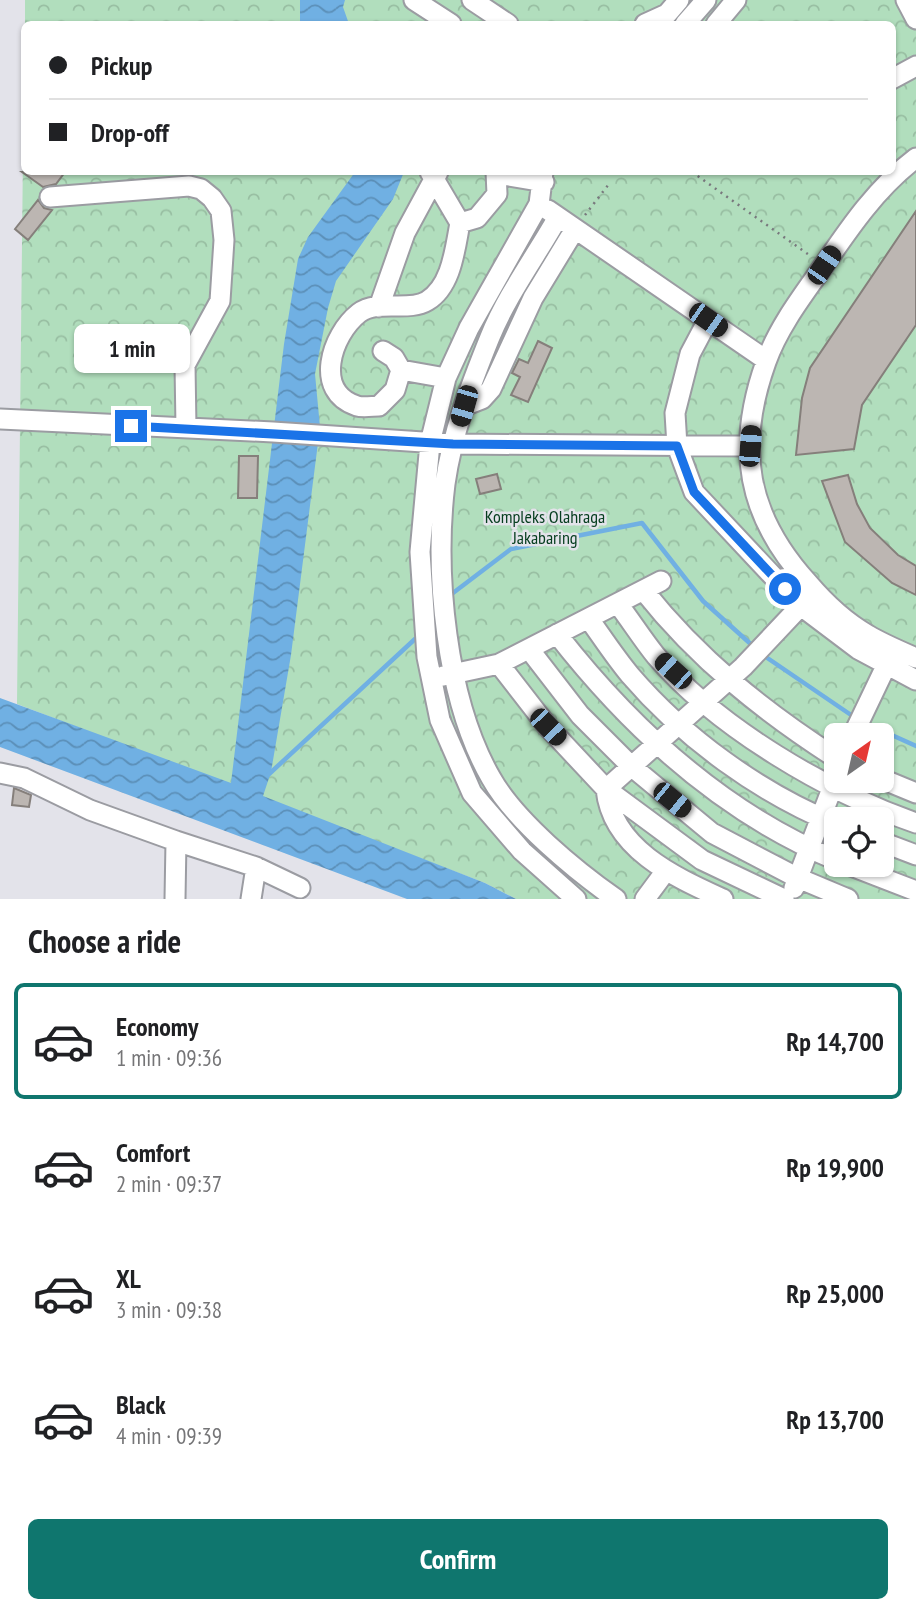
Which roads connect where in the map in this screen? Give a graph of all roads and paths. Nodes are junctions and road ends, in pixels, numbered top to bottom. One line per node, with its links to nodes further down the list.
1 (414, 0): 8 (street)
2 (472, 0): 9 (street)
3 (706, 0): 6 (street)
4 (736, 0): 11 (street)
5 (906, 0): 7 (street)
6 (678, 16): 10 (street)
7 (916, 19)
8 (446, 21)
9 (504, 21)
10 (657, 21)
11 (718, 21)
12 (916, 66): 13 (street)
13 (896, 77)
14 (916, 158): 15 (street)
15 (896, 170)
16 (433, 175): 26 (street); 29 (street)
17 (496, 175): 26 (street)
18 (520, 175): 21 (street)
19 (696, 175): 28 (path)
20 (890, 175): 28 (street)
21 (544, 177): 24 (street)
22 (609, 184): 27 (path)
23 (50, 197): 37 (street)
24 (539, 204): 25 (street); 34 (street)
25 (558, 217): 27 (street); 35 (street)
26 (460, 223): 29 (street)
27 (575, 229): 30 (street); 35 (street)
28 (824, 265): 32 (street)
29 (379, 307): 33 (street)
30 (708, 320): 32 (street); 40 (street)
31 (383, 351): 33 (street)
32 (766, 360): 41 (street)
33 (401, 370): 34 (street)
34 (446, 378): 38 (street)
35 (464, 406): 39 (street)
36 (5, 420): 37 (street)
37 (186, 428): 38 (street)
38 (429, 443): 39 (street); 53 (street)
39 (453, 444): 40 (street); 52 (street)
40 (677, 446): 41 (street); 44 (street)
41 (750, 446): 42 (street)
42 (815, 591): 44 (street); 47 (street)
43 (618, 604): 45 (street); 54 (street); 56 (street)
44 (801, 606): 47 (street); 54 (street)
45 (589, 619): 46 (street); 57 (street)
46 (557, 635): 48 (street); 59 (street)
47 (863, 642): 49 (street); 51 (street)
48 (528, 649): 50 (street); 61 (street)
49 (916, 658)
50 (499, 664): 52 (street); 65 (street)
51 (886, 666): 55 (street); 58 (street)
52 (453, 674): 53 (street); 85 (street)
53 (431, 677): 84 (street)
54 (728, 680): 56 (street); 60 (street)
55 (916, 680)
56 (705, 701): 57 (street); 63 (street)
57 (680, 723): 59 (street); 68 (street)
58 (858, 723)
59 (655, 745): 61 (street); 73 (street)
60 (824, 750)
61 (631, 766): 65 (street); 79 (street)
62 (0, 773): 71 (street)
63 (824, 777)
64 (894, 784): 67 (street)
65 (606, 789): 77 (street); 88 (street)
66 (857, 793): 69 (street)
67 (916, 793)
68 (824, 818)
69 (916, 823)
70 (824, 828): 73 (street)
71 (176, 841): 76 (street); 82 (street)
72 (894, 847): 75 (street)
73 (809, 849): 74 (street); 79 (street)
74 (824, 855)
75 (916, 855)
76 (256, 867): 80 (street); 83 (street)
77 (665, 872): 86 (street); 87 (street)
78 (880, 877): 81 (street)
79 (798, 878): 88 (street); 89 (street)
80 (300, 888)
81 (916, 891)
82 (175, 899)
83 (251, 899)
84 (576, 899)
85 (616, 899)
86 (645, 899)
87 (723, 899)
88 (786, 899)
89 (848, 899)

